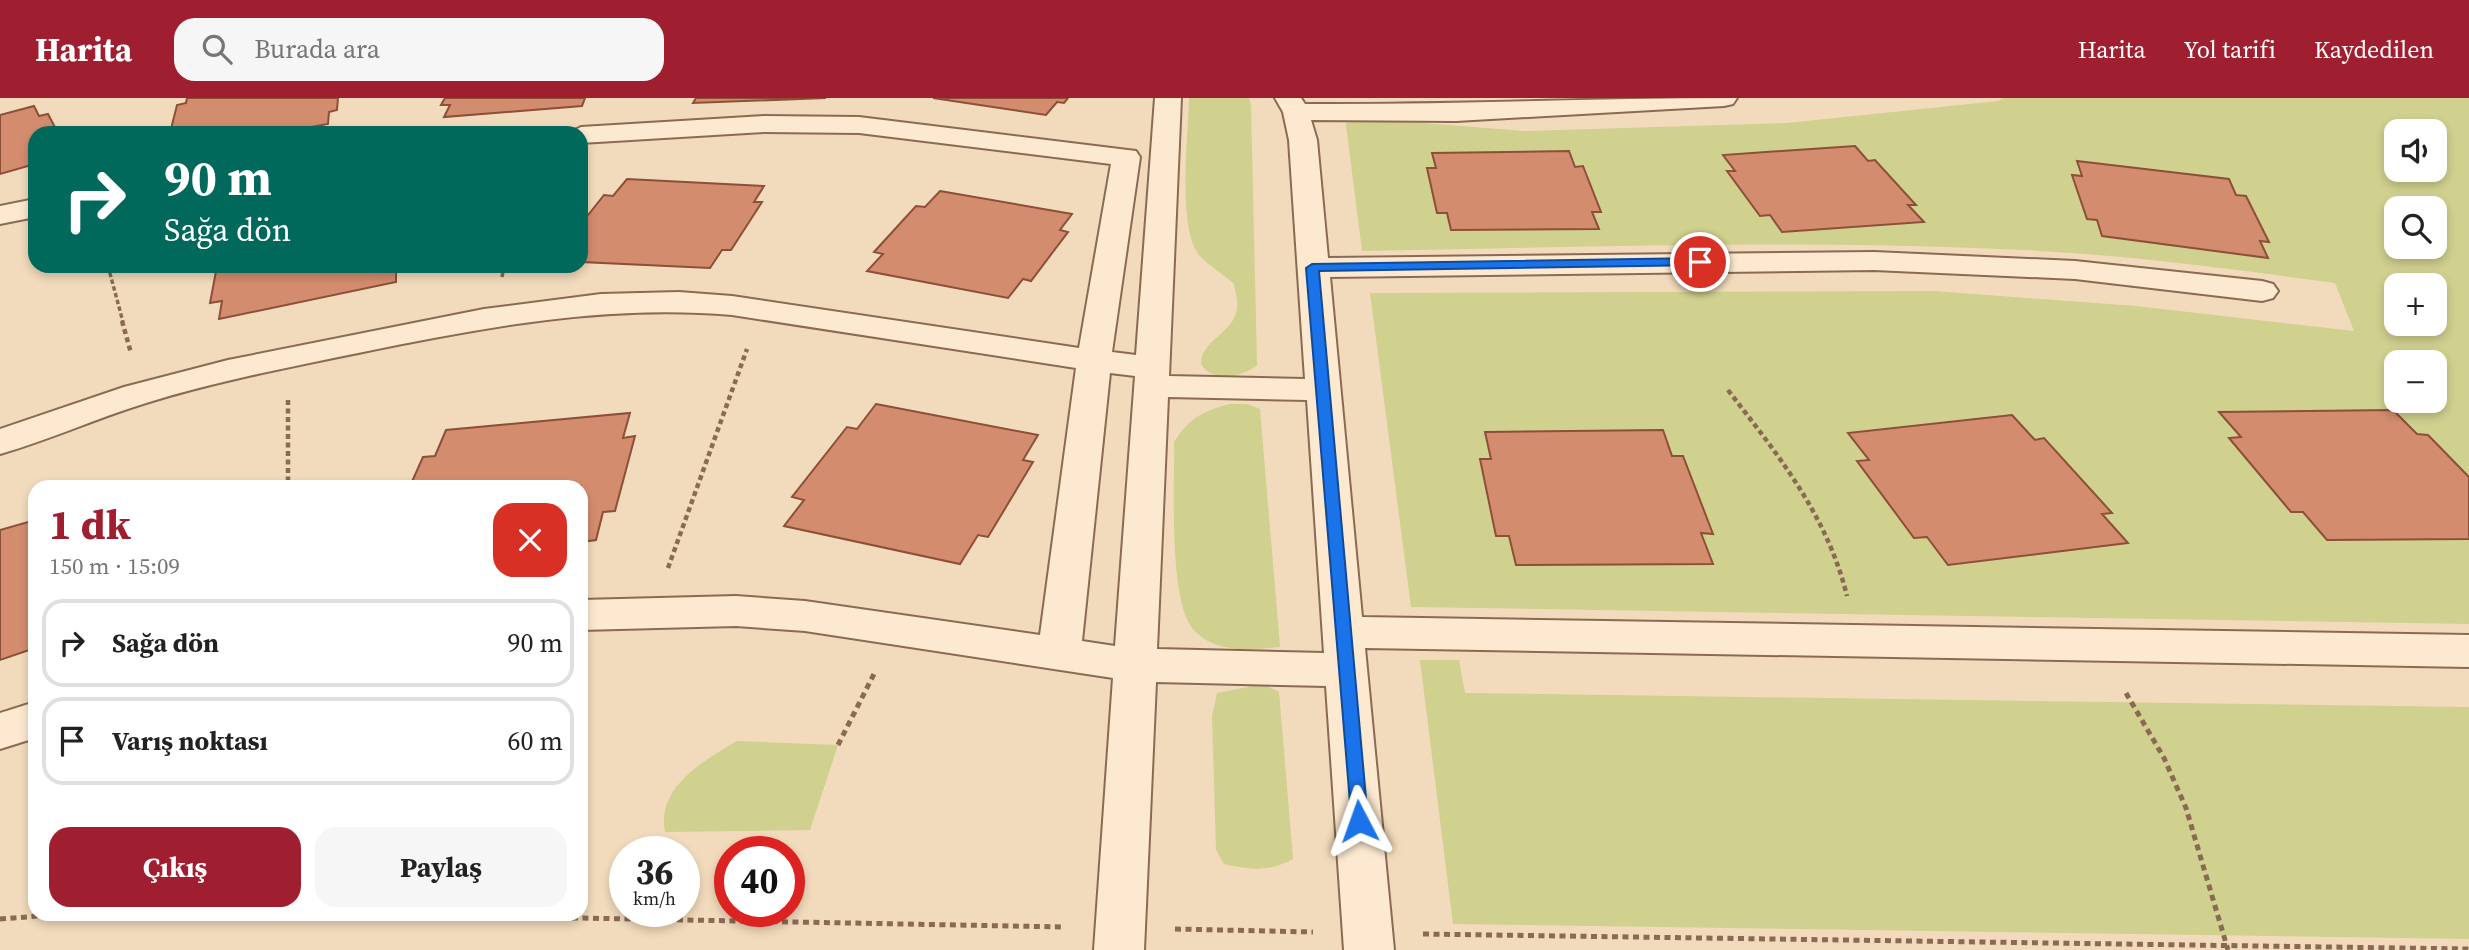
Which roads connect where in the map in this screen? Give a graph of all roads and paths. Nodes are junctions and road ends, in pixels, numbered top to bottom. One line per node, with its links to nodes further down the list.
1 (1168, 98): 13 (street)
2 (1724, 98): 3 (street)
3 (1292, 105): 7 (street)
4 (588, 135): 12 (street)
5 (28, 209): 6 (street)
6 (0, 215)
7 (1312, 268): 9 (street); 14 (street)
8 (110, 273): 16 (path)
9 (2262, 291)
10 (761, 309): 11 (street); 12 (street); 19 (path)
11 (288, 358): 16 (street); 18 (path)
12 (1094, 361): 13 (street); 26 (street)
13 (1152, 376): 14 (street); 27 (street)
14 (1321, 390): 24 (street)
15 (1728, 390): 22 (path)
16 (141, 391): 17 (street)
17 (0, 442)
18 (288, 480)
19 (652, 612): 20 (street); 21 (street)
20 (588, 615)
21 (897, 630): 26 (street); 30 (path)
22 (1846, 640): 23 (street); 24 (street)
23 (2096, 644): 25 (street); 36 (path)
24 (1346, 651): 27 (street); 35 (street)
25 (2469, 651)
26 (1059, 654): 27 (street)
27 (1136, 665): 34 (street)
28 (28, 722): 29 (street)
29 (0, 731)
30 (838, 745)
31 (28, 917): 32 (path)
32 (0, 919)
33 (574, 921): 34 (path)
34 (1120, 939): 35 (path)
35 (1368, 941): 36 (path)
36 (2227, 948): 37 (path)
37 (2469, 949)

